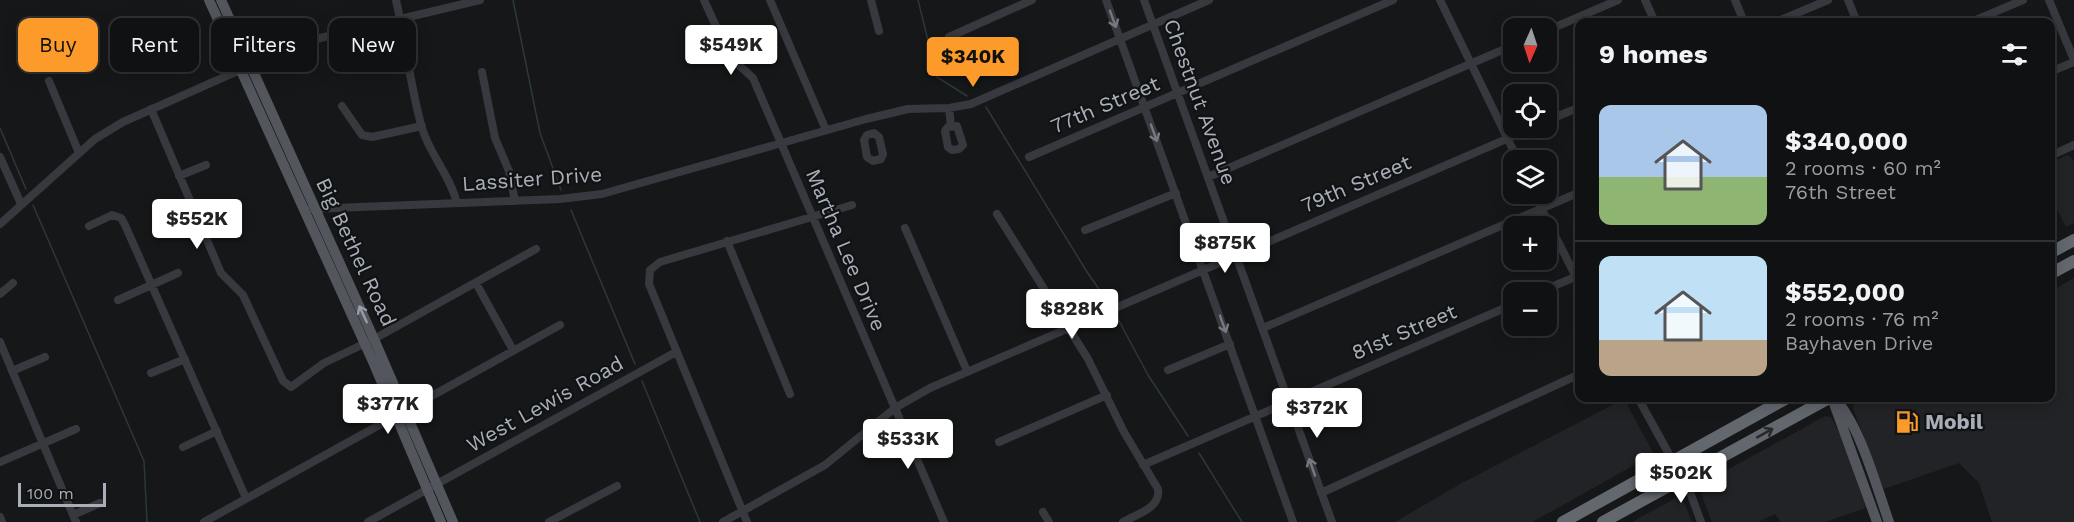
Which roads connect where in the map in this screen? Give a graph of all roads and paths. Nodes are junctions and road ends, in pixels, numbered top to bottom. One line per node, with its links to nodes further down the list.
1 (209, 0): 21 (main road, Big Bethel Road)
2 (221, 0): 22 (main road, Big Bethel Road)
3 (396, 0): 23 (street)
4 (480, 0): 24 (street)
5 (704, 0): 60 (street, Martha Lee Drive)
6 (770, 0): 56 (street)
7 (871, 0): 34 (street)
8 (1032, 0): 35 (street)
9 (1106, 0): 36 (street, one-way to 36)
10 (1144, 0): 32 (street, Chestnut Avenue)
11 (1209, 0): 32 (street, Lassiter Drive)
12 (1393, 0): 46 (street, 77th Street)
13 (1440, 0): 39 (street)
14 (1618, 0): 25 (street)
15 (1645, 0): 26 (street)
16 (1735, 0): 27 (street)
17 (1828, 0): 28 (street)
18 (1848, 0): 29 (street)
19 (2023, 0): 30 (street)
20 (2049, 0): 38 (street)
21 (219, 18)
22 (228, 18)
23 (400, 18)
24 (404, 18)
25 (1576, 18)
26 (1653, 18)
27 (1742, 18)
28 (1785, 18)
29 (1855, 18)
30 (1980, 18)
31 (1575, 19): 33 (street)
32 (1153, 24): 36 (street, Lassiter Drive); 46 (street, Chestnut Avenue)
33 (1557, 26)
34 (879, 31)
35 (949, 37)
36 (1120, 39): 48 (street); 49 (street, Lassiter Drive)
37 (1503, 50): 39 (street)
38 (2074, 61): 40 (street)
39 (1471, 63): 57 (street); 69 (street)
40 (2055, 70)
41 (232, 72): 50 (street)
42 (248, 72): 77 (main road, Big Bethel Road)
43 (411, 72): 54 (street)
44 (482, 72): 72 (street)
45 (49, 81): 63 (street)
46 (1178, 93): 48 (street, 77th Street); 69 (street, Chestnut Avenue)
47 (342, 106): 54 (street)
48 (1145, 106): 66 (street, 77th Street); 70 (street, one-way to 70)
49 (949, 108): 53 (street, Lassiter Drive); 55 (street)
50 (151, 109): 63 (street); 68 (street)
51 (1575, 109): 52 (street)
52 (1557, 116)
53 (866, 119): 56 (street, Lassiter Drive); 58 (street)
54 (422, 126): 73 (street)
55 (951, 126)
56 (826, 129): 60 (street, Lassiter Drive)
57 (1503, 130)
58 (870, 134)
59 (1507, 138): 62 (street); 89 (street, 79th Street)
60 (781, 142): 72 (street, Lassiter Drive); 80 (street, Martha Lee Drive)
61 (2074, 145): 64 (street)
62 (1513, 150)
63 (79, 153): 74 (street)
64 (2055, 154)
65 (0, 157): 74 (street)
66 (1029, 158)
67 (206, 165): 68 (street)
68 (179, 176): 106 (street)
69 (1208, 177): 89 (street, Chestnut Avenue)
70 (1176, 193): 84 (street); 91 (street)
71 (1575, 194): 78 (street)
72 (515, 201): 73 (street, Lassiter Drive)
73 (457, 203): 77 (street, Lassiter Drive)
74 (21, 204): 81 (street)
75 (1539, 204): 78 (street)
76 (852, 205): 80 (street)
77 (309, 209): 106 (main road, Big Bethel Road)
78 (1541, 209): 94 (street); 105 (street)
79 (997, 214): 104 (street)
80 (811, 216): 86 (street); 126 (street, Martha Lee Drive)
81 (0, 224)
82 (89, 225): 98 (street)
83 (905, 228): 115 (street)
84 (1085, 230)
85 (2074, 240): 88 (highway)
86 (727, 242): 110 (street); 118 (street)
87 (536, 249): 97 (street)
88 (2055, 250)
89 (1236, 255): 91 (street, 79th Street); 105 (street, Chestnut Avenue)
90 (2074, 261): 92 (highway)
91 (1203, 269): 104 (street, 79th Street); 108 (street, one-way to 108)
92 (2055, 271)
93 (178, 273): 98 (street)
94 (1575, 273)
95 (1575, 280): 99 (street)
96 (14, 283): 100 (street)
97 (476, 283): 106 (street); 109 (street)
98 (152, 285): 101 (street); 112 (street)
99 (1557, 286)
100 (0, 294)
101 (118, 300)
102 (1503, 309): 120 (street, 81st Street)
103 (560, 325): 109 (street)
104 (1068, 327): 115 (street, 79th Street); 119 (street)
105 (1263, 328): 120 (street, Chestnut Avenue)
106 (369, 341): 127 (main road, Big Bethel Road)
107 (0, 342): 114 (street)
108 (1230, 344): 113 (street); 128 (street)
109 (513, 350): 127 (street)
110 (676, 352): 138 (street, West Lewis Road); 143 (street)
111 (45, 357): 114 (street)
112 (185, 359): 116 (street); 130 (street)
113 (1168, 370)
114 (12, 371): 132 (street)
115 (967, 371): 126 (street, 79th Street)
116 (151, 374)
117 (1575, 376): 140 (street)
118 (790, 394)
119 (1107, 395): 131 (street); 136 (street)
120 (1290, 400): 128 (street, 81st Street); 140 (street, Chestnut Avenue, one-way to 120)
121 (1640, 402): 134 (street)
122 (1780, 402): 134 (highway)
123 (1824, 402): 137 (highway, one-way to 123)
124 (1833, 402): 147 (main road)
125 (1837, 402): 147 (main road)
126 (895, 408): 143 (street, 79th Street); 156 (street, Martha Lee Drive)
127 (401, 413): 138 (main road, Big Bethel Road); 141 (street)
128 (1255, 416): 136 (street, 81st Street); 159 (street)
129 (76, 429): 132 (street)
130 (217, 431): 133 (street); 141 (street)
131 (999, 442)
132 (44, 443): 135 (street); 146 (street)
133 (183, 447)
134 (1674, 461): 137 (street); 161 (highway)
135 (0, 462)
136 (1143, 465): 158 (street)
137 (1683, 478): 162 (highway); 163 (street)
138 (432, 486): 150 (street, West Lewis Road); 151 (main road, Big Bethel Road); 152 (main road, Big Bethel Road)
139 (616, 486): 153 (street)
140 (1321, 493): 160 (street, Chestnut Avenue)
141 (246, 498): 149 (street)
142 (100, 503): 146 (street)
143 (742, 512): 154 (street, 79th Street); 155 (street)
144 (1043, 512): 157 (street)
145 (0, 517): 148 (street)
146 (74, 518)
147 (1885, 521)
148 (2, 522)
149 (204, 522)
150 (368, 522)
151 (441, 522)
152 (453, 522)
153 (549, 522)
154 (723, 522)
155 (747, 522)
156 (944, 522)
157 (1048, 522)
158 (1123, 522)
159 (1293, 522)
160 (1332, 522)
161 (1563, 522)
162 (1603, 522)
163 (1701, 522)

